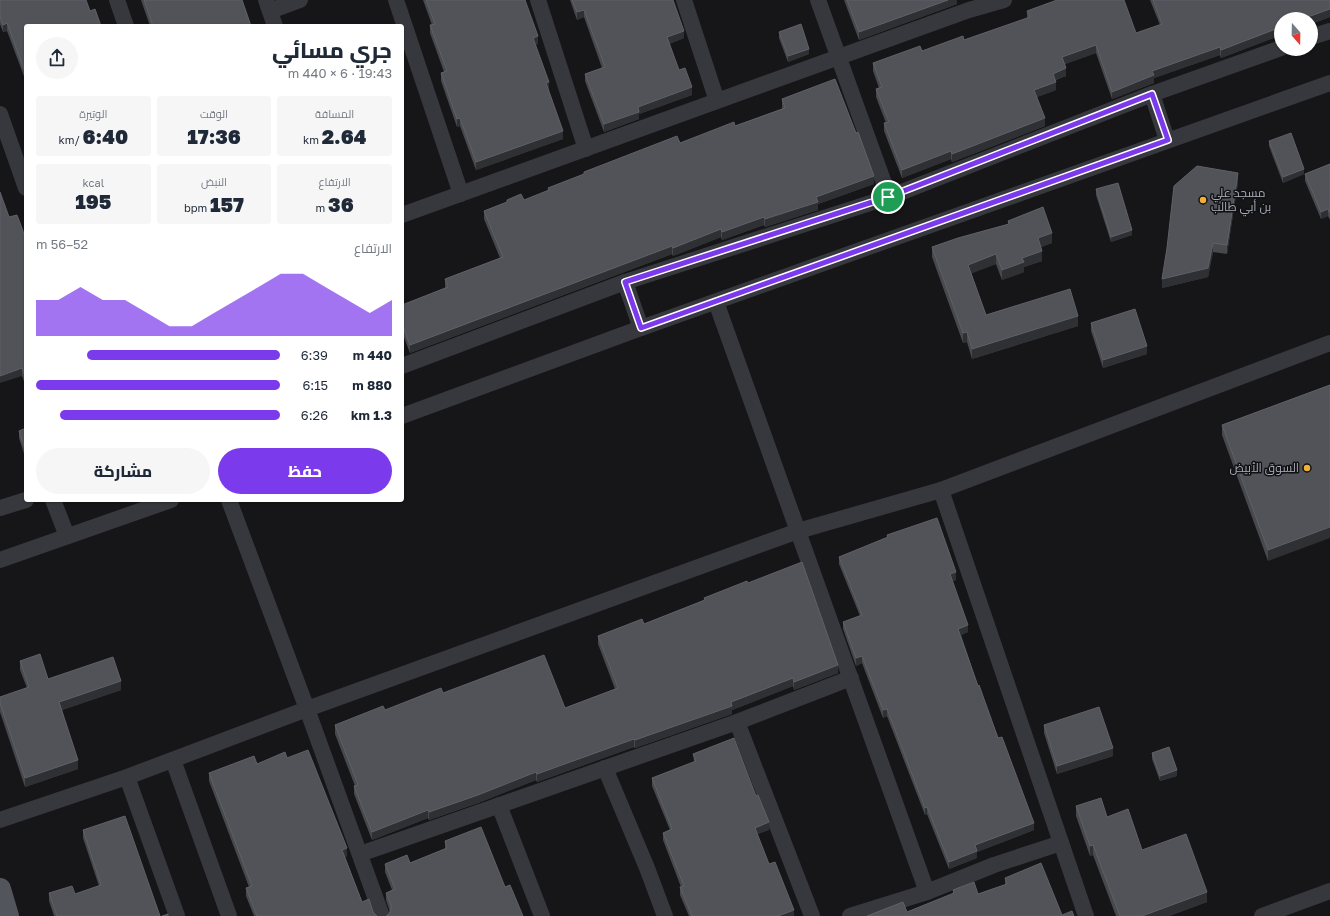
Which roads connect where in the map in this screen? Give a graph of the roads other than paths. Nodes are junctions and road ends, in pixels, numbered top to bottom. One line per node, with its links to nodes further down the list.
1 (117, 0): 10 (street)
2 (300, 0): 9 (street)
3 (396, 0): 22 (street)
4 (538, 0): 20 (street)
5 (684, 0): 17 (street)
6 (818, 0): 14 (street)
7 (1004, 0): 8 (street)
8 (967, 5): 14 (street)
9 (271, 12)
10 (125, 24)
11 (1330, 30): 12 (street)
12 (1318, 34)
13 (1274, 50): 16 (street)
14 (838, 57): 17 (street); 23 (street)
15 (1330, 83): 19 (street)
16 (1152, 94): 19 (street); 23 (street)
17 (717, 101): 20 (street)
18 (0, 114): 21 (street)
19 (1168, 140): 26 (street)
20 (586, 149): 22 (street)
21 (24, 182)
22 (461, 194): 24 (street)
23 (888, 197): 25 (street)
24 (404, 214)
25 (625, 282): 27 (street); 29 (street)
26 (716, 302): 27 (street); 37 (street)
27 (641, 328): 30 (street)
28 (1330, 343): 31 (street)
29 (404, 365)
30 (404, 415)
31 (941, 490): 37 (street); 48 (street)
32 (24, 501): 36 (street)
33 (54, 502): 38 (street)
34 (165, 502): 38 (street)
35 (230, 502): 41 (street)
36 (0, 508)
37 (798, 531): 40 (street); 41 (street)
38 (67, 536): 39 (street)
39 (0, 560)
40 (851, 678): 42 (street); 52 (street)
41 (308, 709): 43 (street); 49 (street)
42 (736, 722): 44 (street); 59 (street)
43 (173, 760): 45 (street); 55 (street)
44 (605, 768): 46 (street); 58 (street)
45 (127, 777): 47 (street); 54 (street)
46 (499, 805): 49 (street); 57 (street)
47 (0, 820)
48 (1061, 843): 52 (street); 61 (street)
49 (360, 854): 56 (street)
50 (0, 890): 53 (main road)
51 (1330, 891): 62 (street)
52 (927, 892): 60 (street)
53 (8, 916)
54 (177, 916)
55 (229, 916)
56 (382, 916)
57 (542, 916)
58 (665, 916)
59 (812, 916)
60 (850, 916)
61 (1086, 916)
62 (1262, 916)

